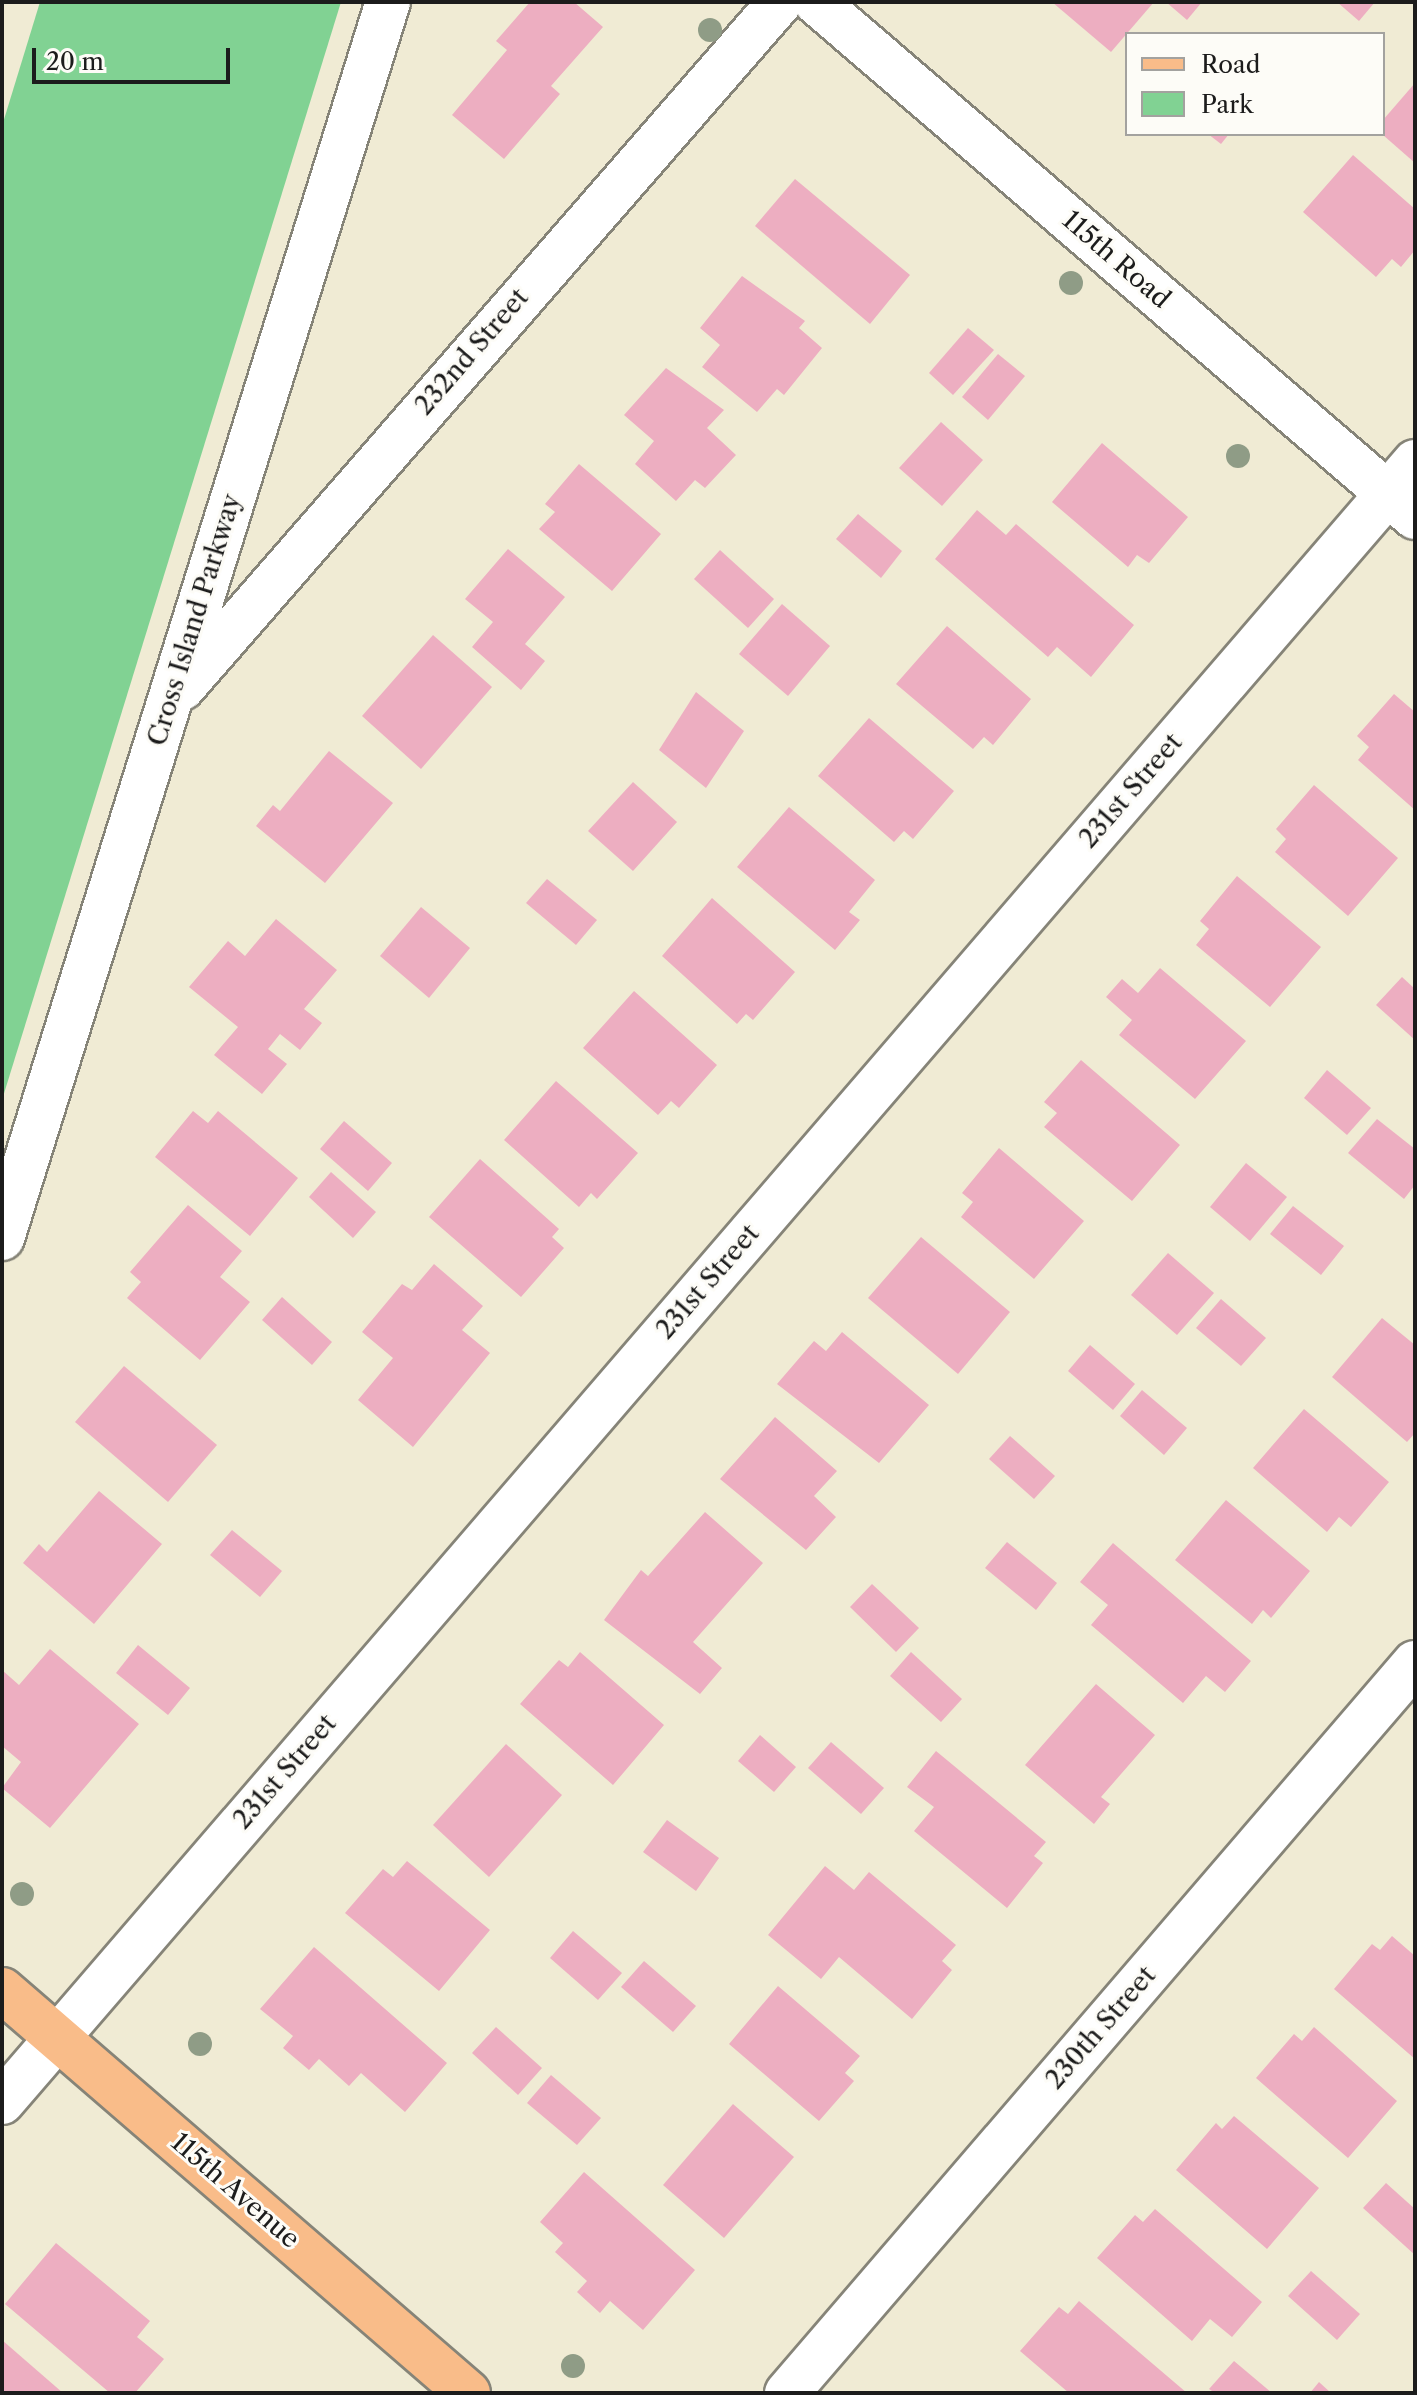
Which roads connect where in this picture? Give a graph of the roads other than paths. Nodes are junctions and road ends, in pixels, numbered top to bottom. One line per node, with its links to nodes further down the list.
1 (388, 2): 5 (street, Cross Island Parkway)
2 (780, 2): 5 (street, 232nd Street)
3 (816, 2): 4 (street, 115th Road)
4 (1406, 491): 9 (street, 231st Street)
5 (168, 705): 6 (street, Cross Island Parkway)
6 (2, 1238)
7 (1415, 1663): 12 (street, 230th Street)
8 (2, 1990): 9 (main road, 115th Avenue)
9 (58, 2037): 10 (street, 231st Street); 11 (main road, 115th Avenue)
10 (2, 2102)
11 (468, 2393)
12 (787, 2393)

